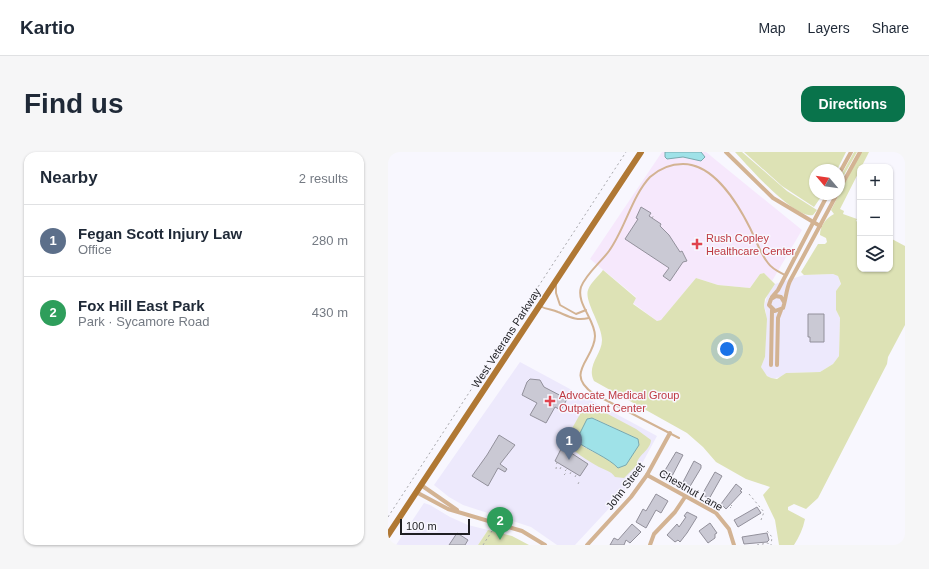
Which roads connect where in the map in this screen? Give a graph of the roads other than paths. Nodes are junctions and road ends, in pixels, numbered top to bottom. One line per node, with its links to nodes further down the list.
1 (641, 152): 13 (main road, West Veterans Parkway)
2 (726, 152): 9 (street)
3 (851, 152): 5 (street)
4 (860, 152): 6 (street)
5 (844, 164)
6 (845, 179)
7 (825, 200): 9 (street)
8 (834, 200): 10 (street)
9 (812, 222): 10 (street); 11 (street)
10 (820, 226): 12 (street)
11 (785, 275): 12 (street); 14 (street); 17 (lane)
12 (791, 278): 15 (street)
13 (556, 280): 16 (main road, West Veterans Parkway); 17 (lane)
14 (771, 299): 15 (street); 18 (street)
15 (784, 302): 19 (street)
16 (539, 306): 20 (lane); 26 (main road, West Veterans Parkway)
17 (586, 310): 20 (lane)
18 (772, 310): 19 (street); 21 (street)
19 (781, 310): 22 (street)
20 (589, 318): 23 (lane)
21 (772, 365)
22 (777, 365)
23 (670, 433): 24 (lane); 25 (street, John Street)
24 (679, 438)
25 (647, 475): 28 (street, Chestnut Lane); 32 (street, John Street)
26 (421, 485): 27 (main road, West Veterans Parkway); 29 (street)
27 (416, 492): 29 (street); 30 (main road, West Veterans Parkway)
28 (685, 497): 33 (street); 34 (street, Chestnut Lane)
29 (458, 512): 31 (street)
30 (388, 535)
31 (545, 545)
32 (587, 545)
33 (650, 545)
34 (734, 545)

